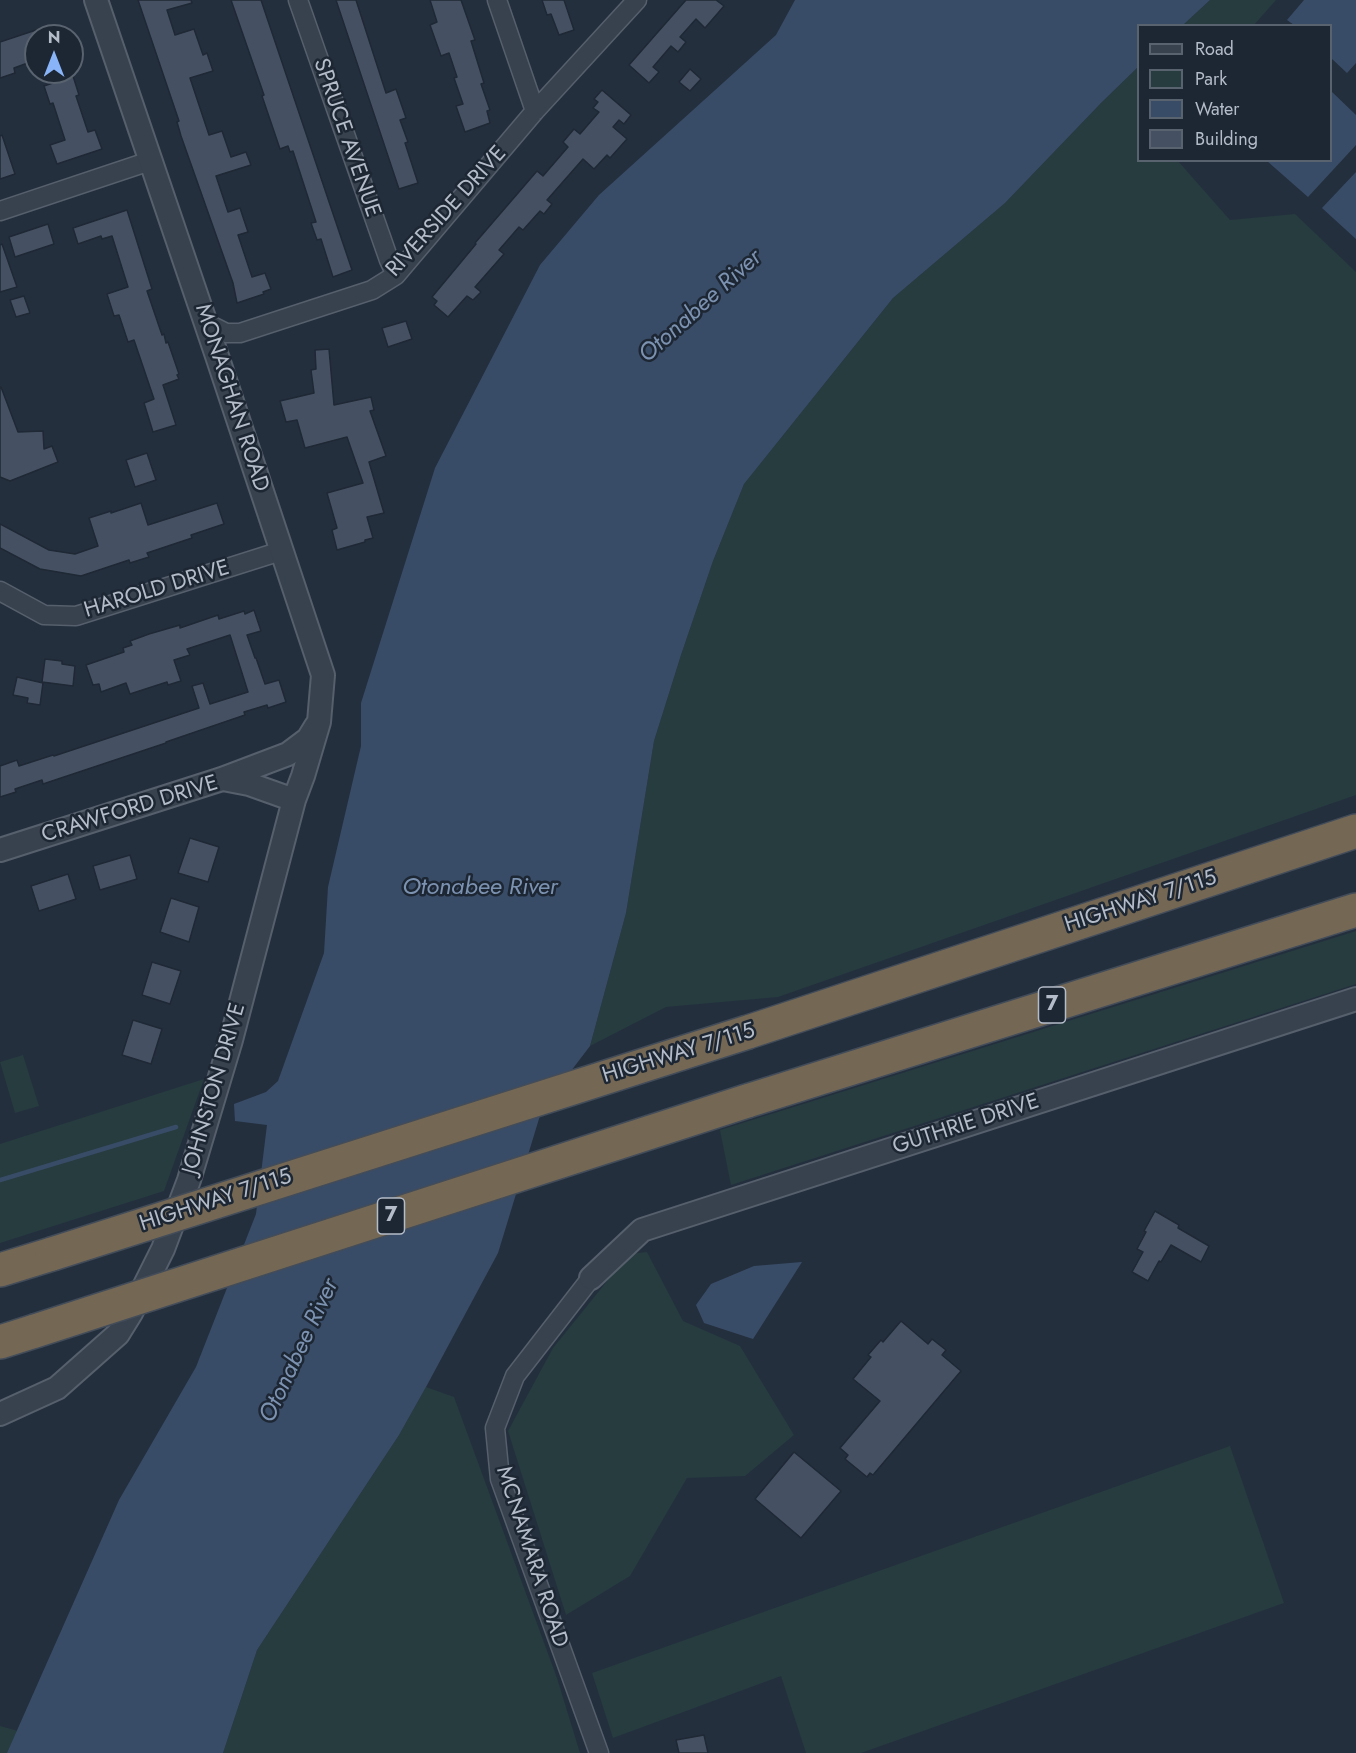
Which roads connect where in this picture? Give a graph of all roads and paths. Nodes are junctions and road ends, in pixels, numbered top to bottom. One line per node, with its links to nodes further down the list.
1 (96, 0): 6 (street, MONAGHAN ROAD)
2 (298, 0): 8 (street, SPRUCE AVENUE)
3 (498, 0): 5 (street)
4 (637, 0): 5 (street, RIVERSIDE DRIVE)
5 (536, 111): 8 (street, RIVERSIDE DRIVE)
6 (150, 161): 7 (street); 9 (street, MONAGHAN ROAD)
7 (0, 211)
8 (396, 275): 9 (street, RIVERSIDE DRIVE)
9 (206, 323): 10 (street, MONAGHAN ROAD)
10 (281, 551): 11 (street, HAROLD DRIVE); 12 (street, MONAGHAN ROAD)
11 (0, 591)
12 (319, 722): 13 (street); 14 (street, MONAGHAN ROAD)
13 (222, 779): 14 (street, CRAWFORD DRIVE); 16 (street, CRAWFORD DRIVE)
14 (294, 800): 22 (street, JOHNSTON DRIVE)
15 (1356, 831): 19 (highway, HIGHWAY 7/115, bridge)
16 (0, 850)
17 (1356, 910): 21 (highway, 7, bridge)
18 (1356, 999): 20 (street, GUTHRIE DRIVE)
19 (0, 1270)
20 (591, 1278): 23 (street, MCNAMARA ROAD)
21 (0, 1342)
22 (0, 1414)
23 (599, 1753)

